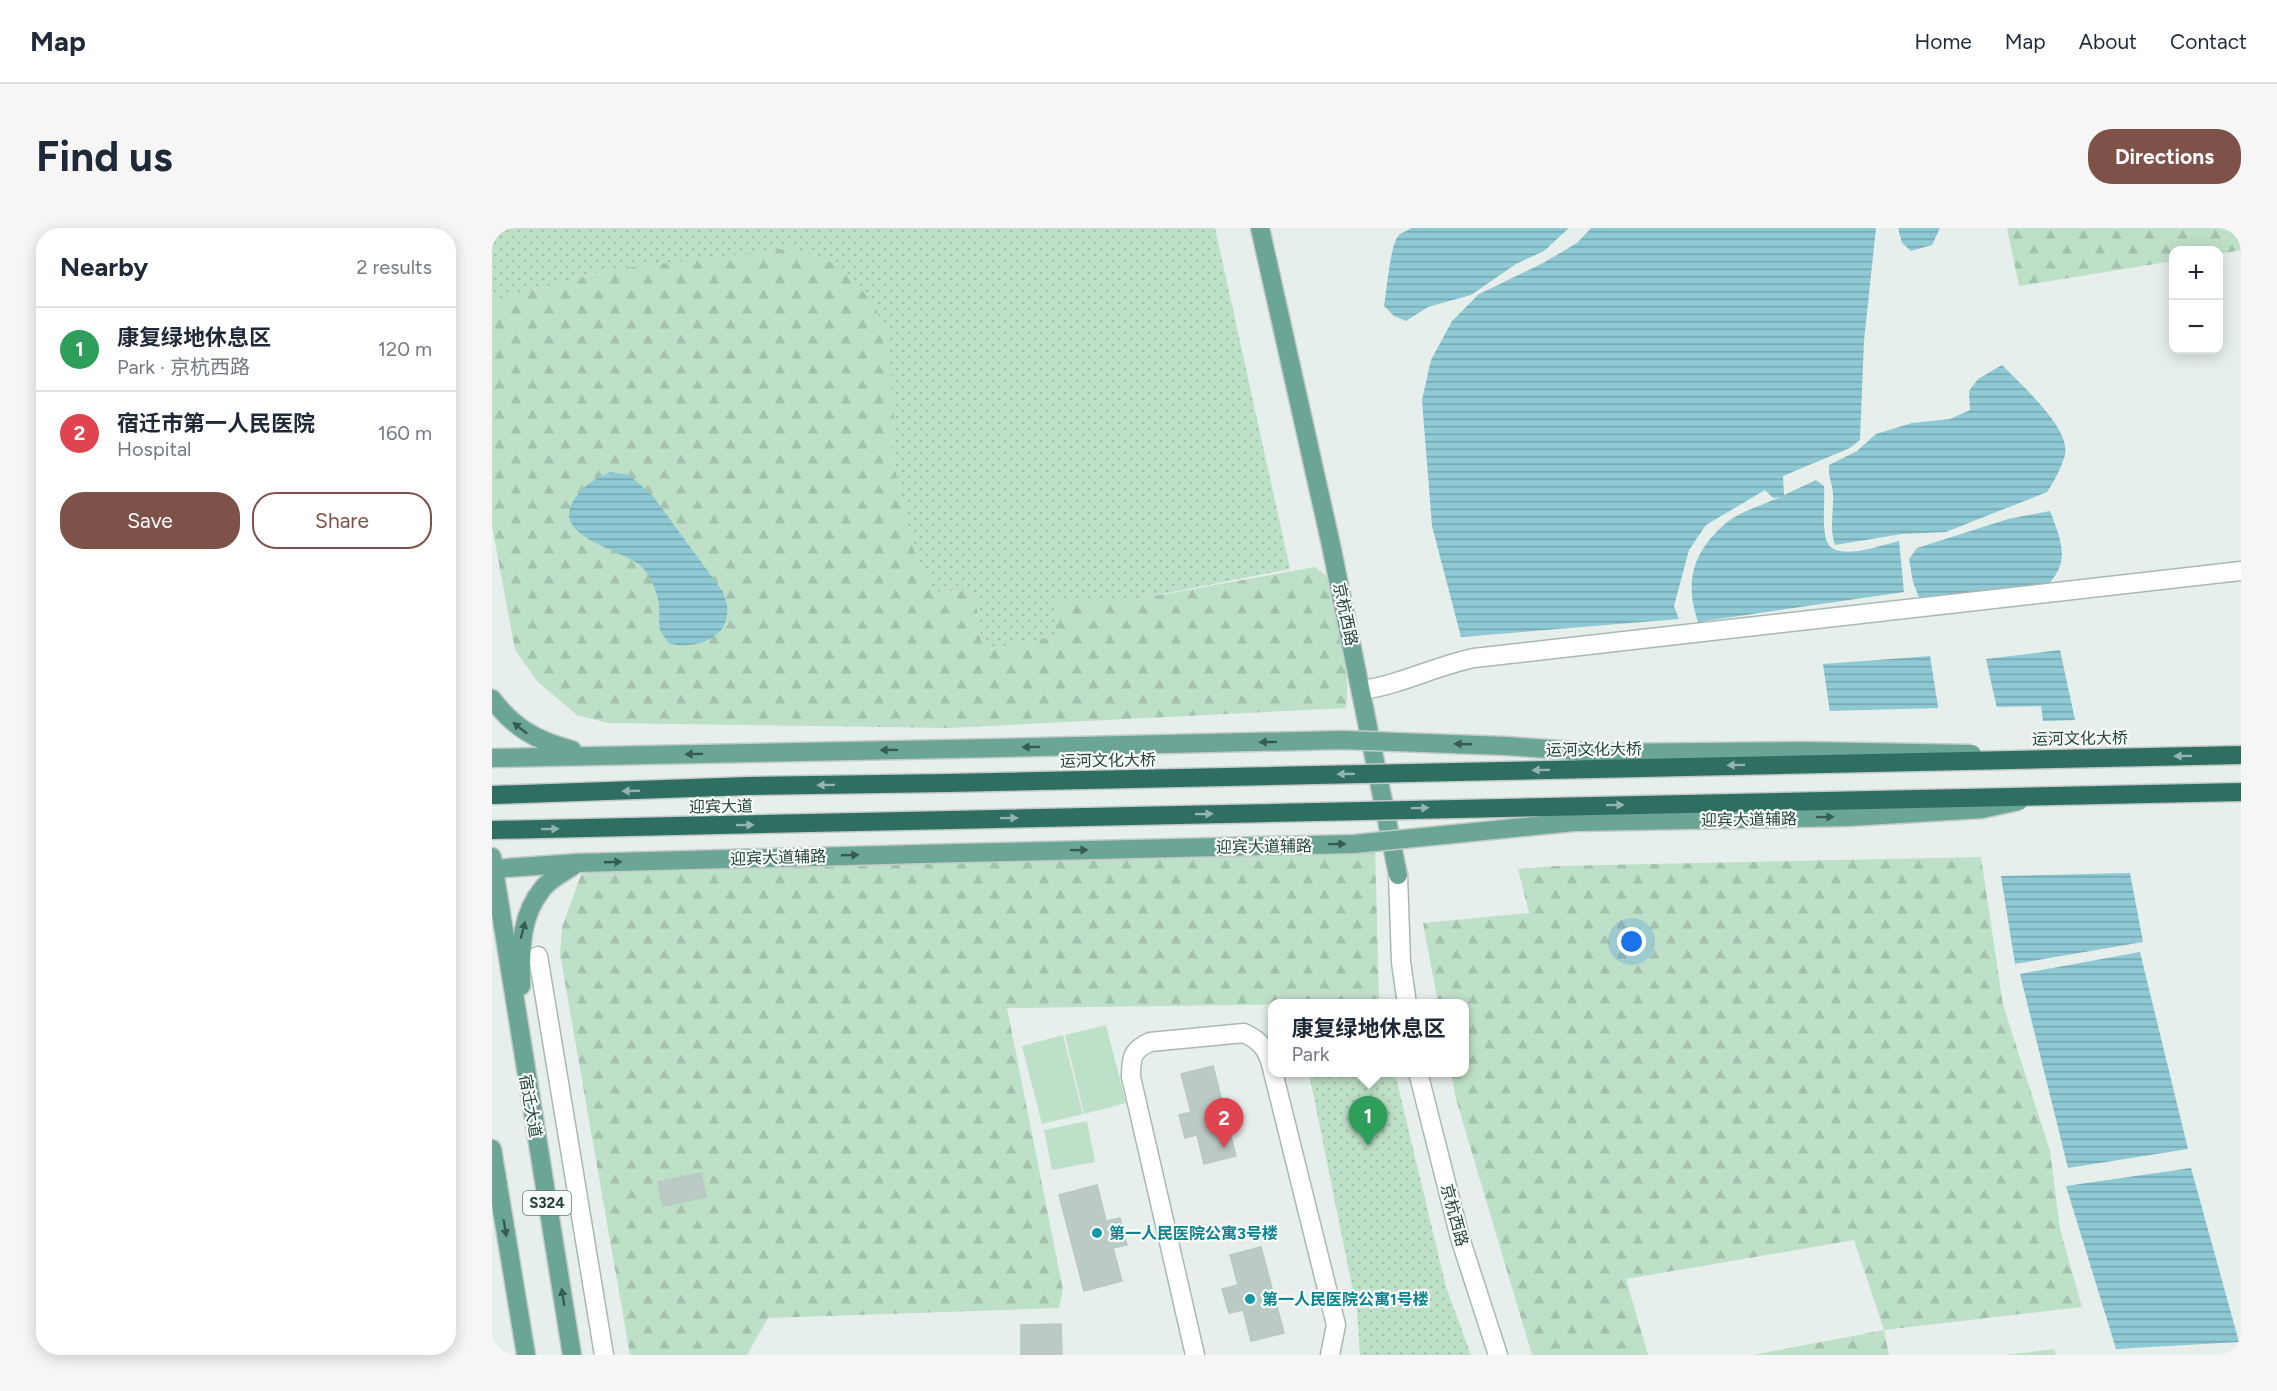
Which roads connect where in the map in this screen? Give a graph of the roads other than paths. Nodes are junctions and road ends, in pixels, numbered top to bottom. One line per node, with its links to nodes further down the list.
1 (1260, 228): 3 (main road, 京杭西路)
2 (2241, 571): 3 (street)
3 (1362, 690): 16 (main road, 京杭西路)
4 (492, 699): 6 (main road, one-way to 4)
5 (2241, 755): 8 (highway, 运河文化大桥, one-way to 8, bridge)
6 (594, 756): 7 (main road); 8 (main road, one-way to 6, bridge)
7 (492, 758)
8 (2025, 758): 9 (highway, 运河文化大桥, one-way to 9, bridge)
9 (948, 783): 11 (highway, 迎宾大道, one-way to 11)
10 (2241, 792): 12 (highway, bridge)
11 (492, 795)
12 (2034, 798): 13 (highway, 迎宾大道, one-way to 12, bridge); 14 (main road, 迎宾大道辅路, one-way to 12, bridge)
13 (492, 831)
14 (577, 863): 15 (main road, 迎宾大道辅路); 19 (main road, one-way to 14)
15 (493, 865): 19 (main road, 宿迁大道 / S324)
16 (1398, 875): 18 (street, 京杭西路)
17 (538, 956): 26 (street)
18 (1406, 999)
19 (522, 1051): 25 (main road, 宿迁大道 / S324, one-way to 19)
20 (1268, 1053): 27 (street)
21 (1274, 1077): 28 (street)
22 (1420, 1077): 29 (street, 京杭西路)
23 (492, 1149): 24 (main road, S324, one-way to 24)
24 (526, 1355)
25 (572, 1355)
26 (604, 1355)
27 (1195, 1355)
28 (1330, 1355)
29 (1498, 1355)

